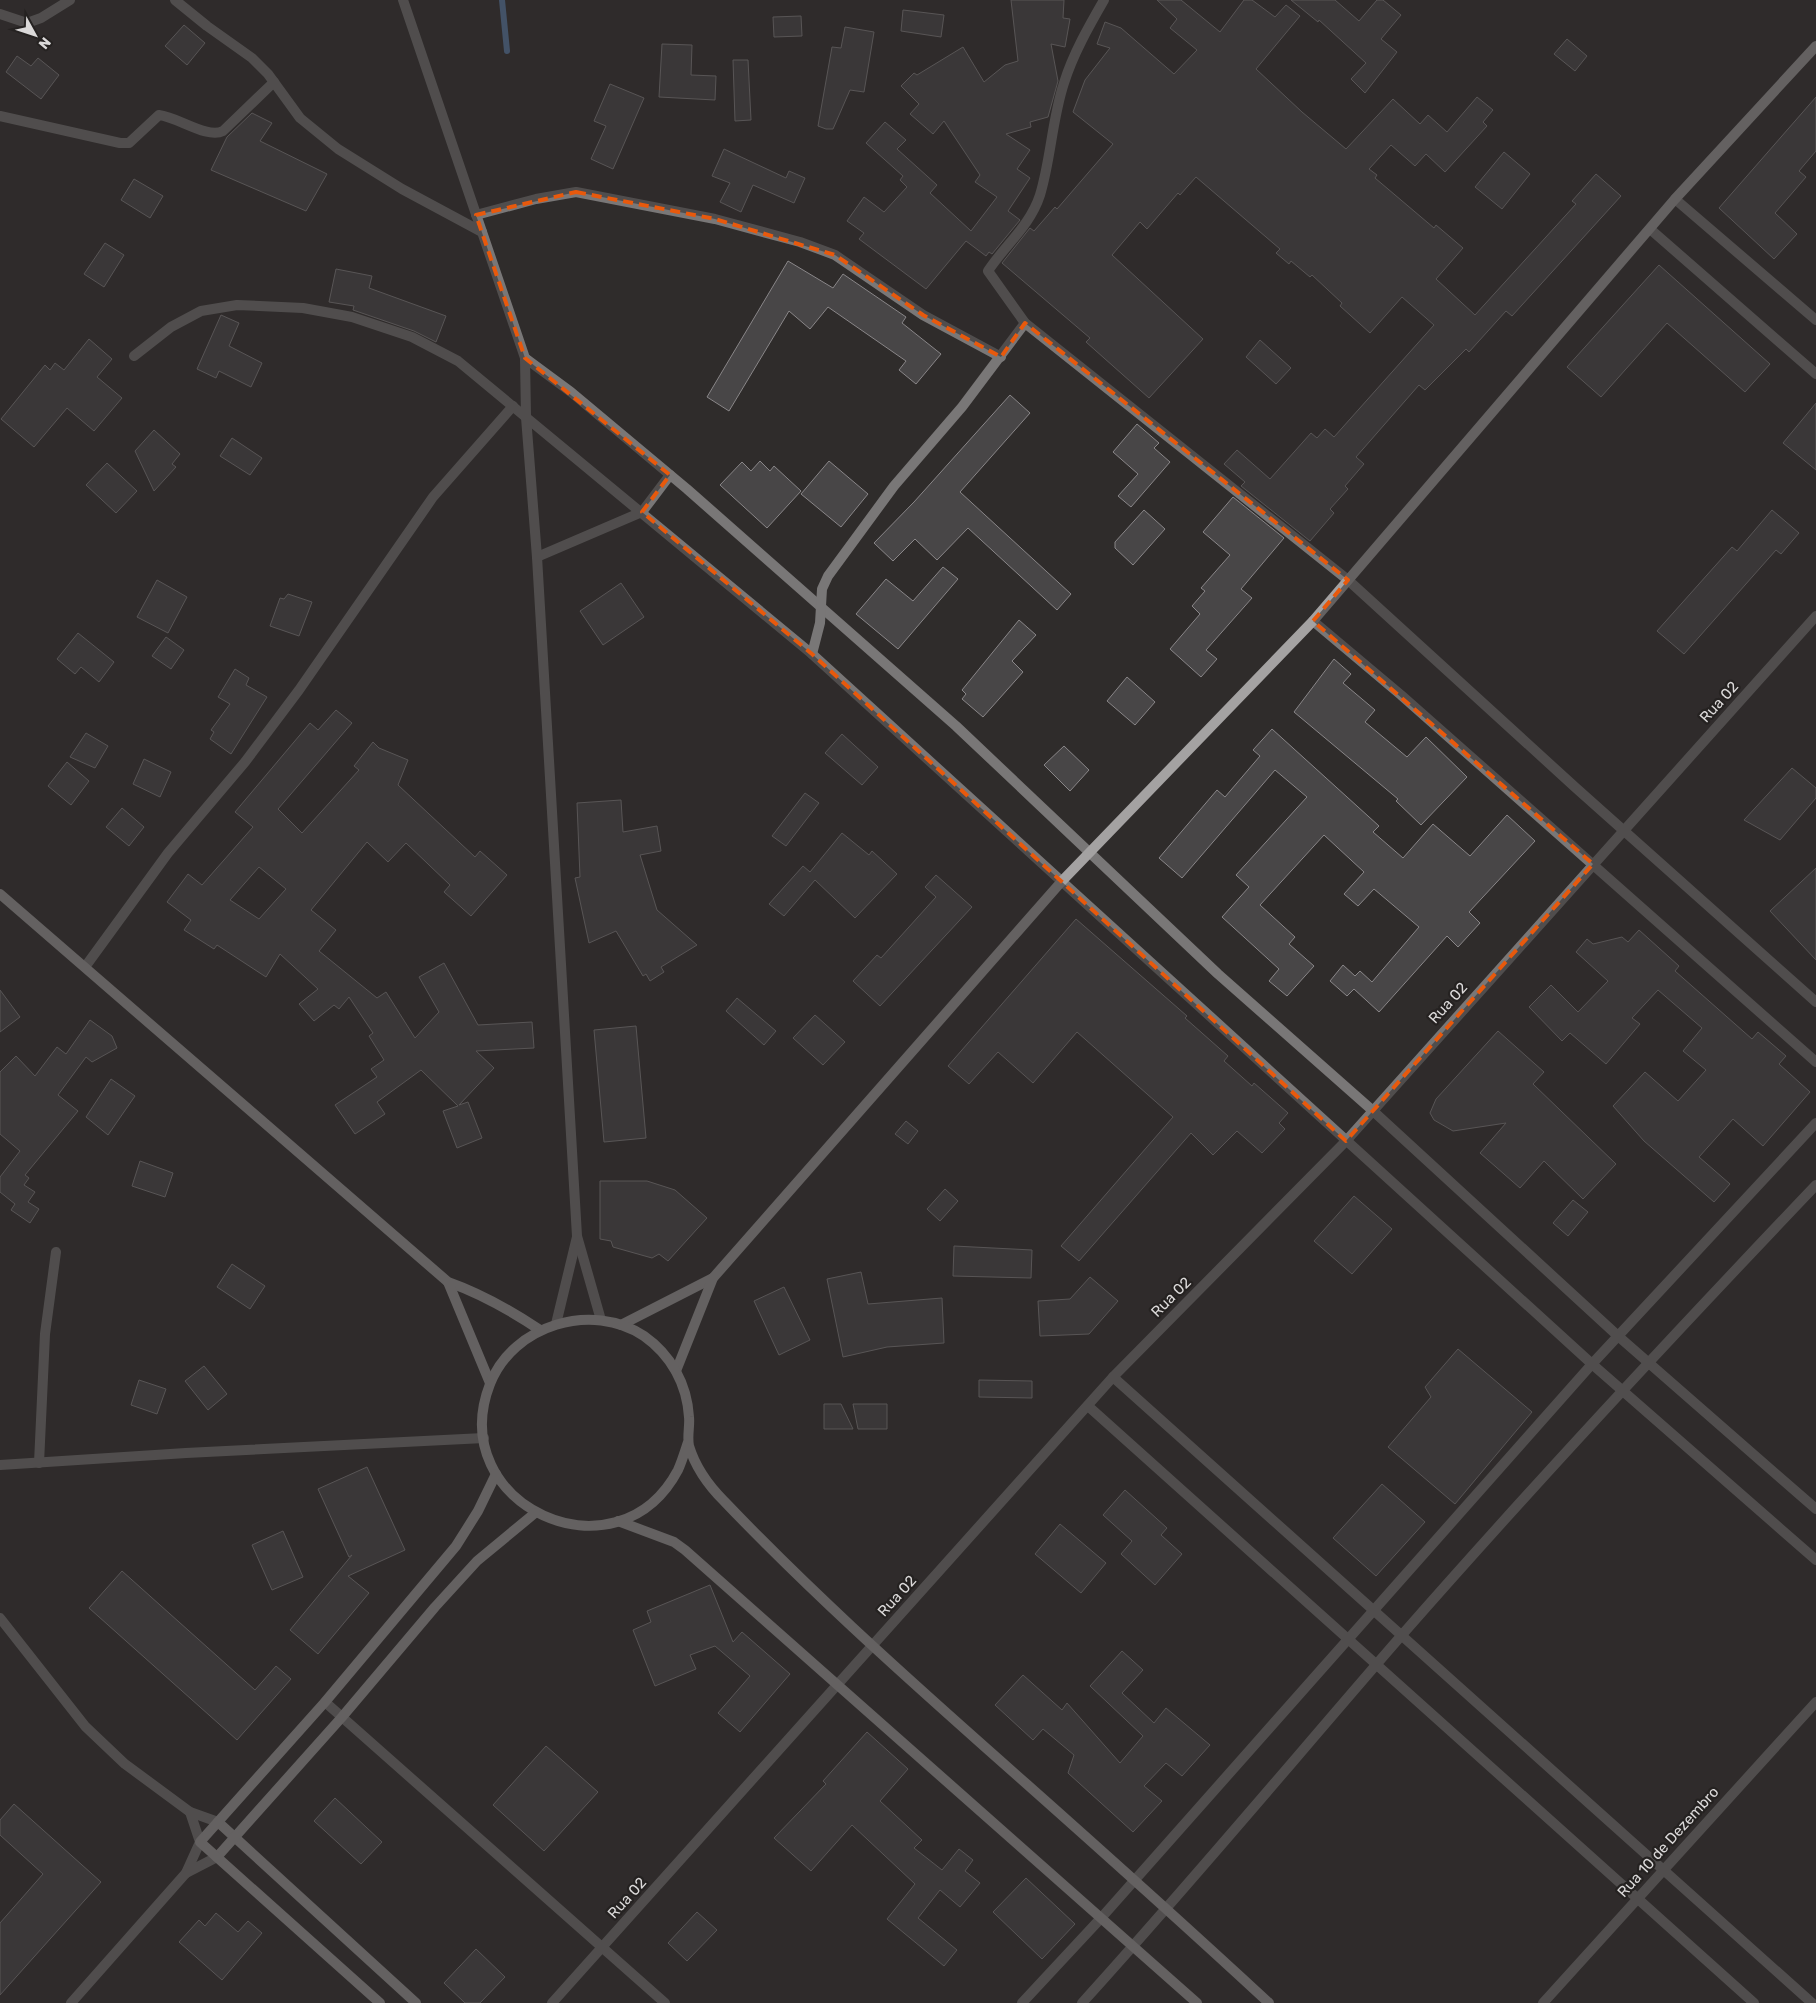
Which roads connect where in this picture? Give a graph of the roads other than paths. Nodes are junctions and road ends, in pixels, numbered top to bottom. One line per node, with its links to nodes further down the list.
1 (70, 0): 5 (street)
2 (175, 0): 7 (street)
3 (403, 0): 10 (street)
4 (1104, 0): 14 (street)
5 (0, 14)
6 (1816, 46): 9 (street)
7 (274, 82): 8 (street); 12 (street)
8 (0, 116)
9 (1675, 199): 11 (street); 13 (street)
10 (476, 215): 12 (street); 16 (street)
11 (1650, 229): 18 (street); 24 (street)
12 (482, 232): 17 (street)
13 (1816, 320)
14 (1025, 323): 16 (street); 24 (street)
15 (134, 356): 19 (street)
16 (1001, 357): 25 (street)
17 (525, 358): 20 (street); 21 (street)
18 (1816, 374)
19 (513, 406): 20 (street); 34 (street)
20 (526, 417): 22 (street); 23 (street)
21 (670, 476): 22 (street); 25 (street)
22 (642, 512): 23 (street); 28 (street)
23 (537, 557): 41 (street)
24 (1348, 580): 27 (street); 29 (street)
25 (820, 605): 28 (street); 30 (street)
26 (1816, 616): 29 (street, Rua 02)
27 (1313, 621): 30 (street); 31 (street)
28 (812, 654): 32 (street)
29 (1624, 831): 31 (street, Rua 02); 35 (street)
30 (1090, 851): 32 (street); 37 (street)
31 (1593, 864): 36 (street); 37 (street, Rua 02)
32 (1062, 882): 39 (street); 43 (street)
33 (0, 894): 34 (street)
34 (86, 967): 44 (street)
35 (1816, 1002)
36 (1816, 1062)
37 (1372, 1110): 39 (street, Rua 02); 49 (street)
38 (1816, 1123): 49 (street)
39 (1346, 1141): 51 (street); 53 (street, Rua 02)
40 (1816, 1185): 50 (street)
41 (577, 1236): 45 (street); 46 (street)
42 (56, 1252): 59 (street)
43 (713, 1278): 47 (street); 52 (street)
44 (448, 1282): 48 (street); 54 (street)
45 (601, 1320): 46 (street); 47 (street)
46 (556, 1324): 48 (street)
47 (621, 1325): 52 (street)
48 (540, 1330): 54 (street)
49 (1618, 1336): 50 (street); 51 (street)
50 (1647, 1362): 55 (street); 62 (street)
51 (1592, 1364): 55 (street); 66 (street)
52 (676, 1371): 58 (street)
53 (1113, 1377): 56 (street, Rua 02); 66 (street)
54 (490, 1383): 57 (street)
55 (1621, 1390): 65 (street); 68 (street)
56 (1088, 1406): 69 (street); 70 (street, Rua 02)
57 (484, 1438): 59 (street); 61 (street)
58 (688, 1442): 64 (street); 70 (street)
59 (39, 1463): 60 (street)
60 (0, 1466)
61 (496, 1474): 63 (street); 73 (street)
62 (1816, 1509)
63 (535, 1513): 64 (street); 75 (street)
64 (618, 1521): 72 (street)
65 (1816, 1560)
66 (1372, 1610): 68 (street); 69 (street)
67 (0, 1618): 76 (street)
68 (1402, 1636): 71 (street); 81 (street)
69 (1347, 1638): 71 (street); 83 (street)
70 (872, 1647): 72 (street, Rua 02); 83 (street)
71 (1377, 1665): 84 (street); 85 (street)
72 (839, 1685): 86 (street); 88 (street, Rua 02)
73 (325, 1702): 75 (street); 77 (street)
74 (1816, 1702): 81 (street, Rua 10 de Dezembro)
75 (342, 1717): 78 (street); 88 (street)
76 (190, 1812): 77 (street); 79 (street)
77 (218, 1822): 78 (street); 79 (street)
78 (234, 1836): 80 (street); 91 (street)
79 (200, 1842): 80 (street); 82 (street)
80 (216, 1856): 82 (street); 90 (street)
81 (1664, 1871): 84 (street, Rua 10 de Dezembro); 100 (street)
82 (186, 1873): 89 (street)
83 (1135, 1880): 85 (street); 86 (street)
84 (1638, 1898): 98 (street, Rua 10 de Dezembro); 99 (street)
85 (1167, 1908): 87 (street); 97 (street)
86 (1102, 1918): 87 (street); 94 (street)
87 (1134, 1946): 95 (street); 96 (street)
88 (602, 1947): 92 (street, Rua 02); 93 (street)
89 (71, 2003)
90 (380, 2003)
91 (416, 2003)
92 (552, 2003)
93 (665, 2003)
94 (1022, 2003)
95 (1082, 2003)
96 (1197, 2003)
97 (1270, 2003)
98 (1543, 2003)
99 (1754, 2003)
100 (1812, 2003)

